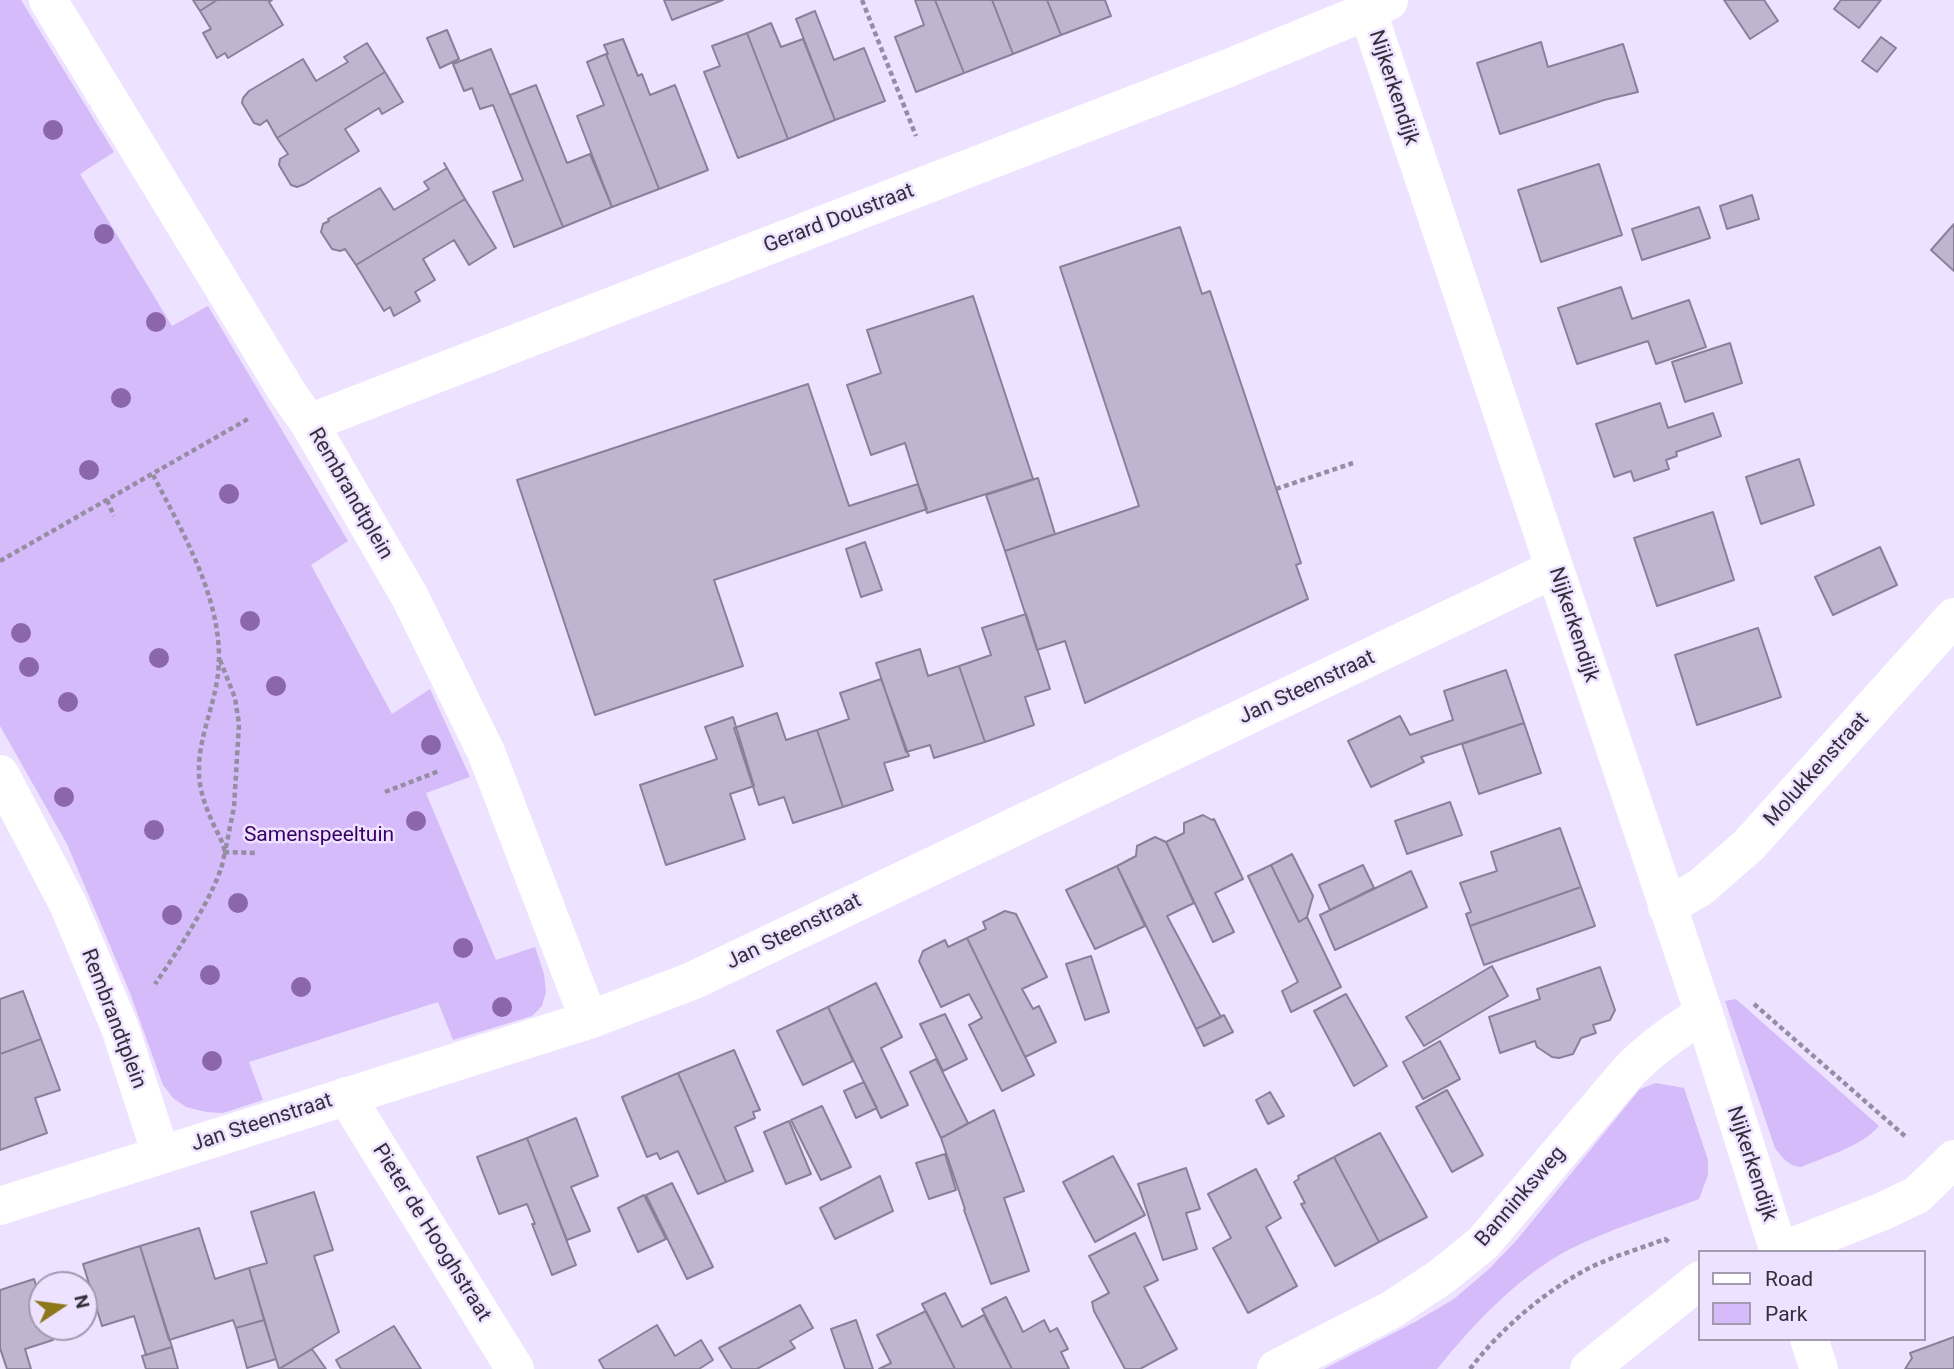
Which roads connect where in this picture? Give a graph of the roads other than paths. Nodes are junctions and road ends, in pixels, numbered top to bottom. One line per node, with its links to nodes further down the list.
1 (48, 0): 3 (street, Rembrandtplein)
2 (1374, 4): 3 (street, Gerard Doustraat); 4 (street, Nijkerkendijk)
3 (299, 409): 9 (street, Rembrandtplein)
4 (1554, 569): 7 (street, Nijkerkendijk); 9 (street, Jan Steenstraat)
5 (1954, 617): 7 (street, Molukkenstraat)
6 (0, 774): 11 (street, Rembrandtplein)
7 (1667, 907): 8 (street, Nijkerkendijk)
8 (1704, 1014): 14 (street, Nijkerkendijk); 19 (street, Banninksweg)
9 (589, 1020): 10 (street, Jan Steenstraat)
10 (346, 1096): 11 (street, Jan Steenstraat); 18 (street, Pieter de Hooghstraat)
11 (161, 1155): 13 (street, Jan Steenstraat)
12 (1949, 1165): 15 (street)
13 (0, 1206)
14 (1778, 1250)
15 (1784, 1250)
16 (1699, 1281): 20 (street)
17 (1811, 1341): 21 (street)
18 (515, 1369)
19 (1276, 1369)
20 (1589, 1369)
21 (1819, 1369)

